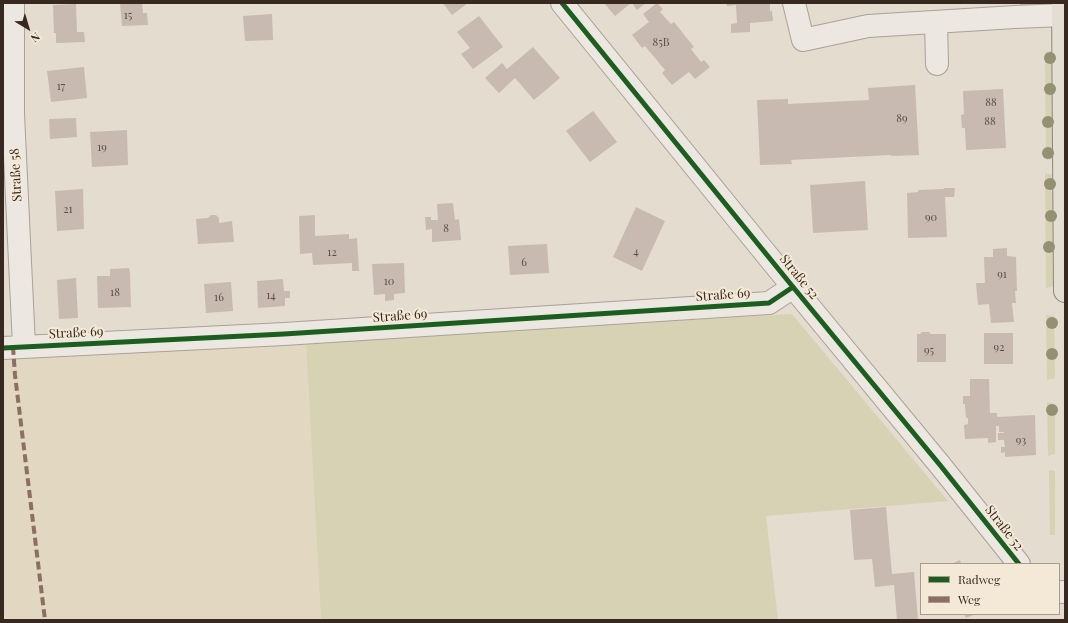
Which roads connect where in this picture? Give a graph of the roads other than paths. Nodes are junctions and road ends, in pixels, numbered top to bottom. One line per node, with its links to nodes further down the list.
1 (14, 3): 9 (street, Straße 58)
2 (562, 3): 7 (street, Straße 52)
3 (794, 3): 5 (street)
4 (1063, 9): 5 (street); 8 (main road)
5 (936, 22): 6 (street)
6 (937, 64)
7 (793, 287): 9 (street, Straße 69); 11 (street, Straße 52)
8 (1065, 291)
9 (24, 346): 10 (street, Straße 69)
10 (3, 348)
11 (1018, 563)

